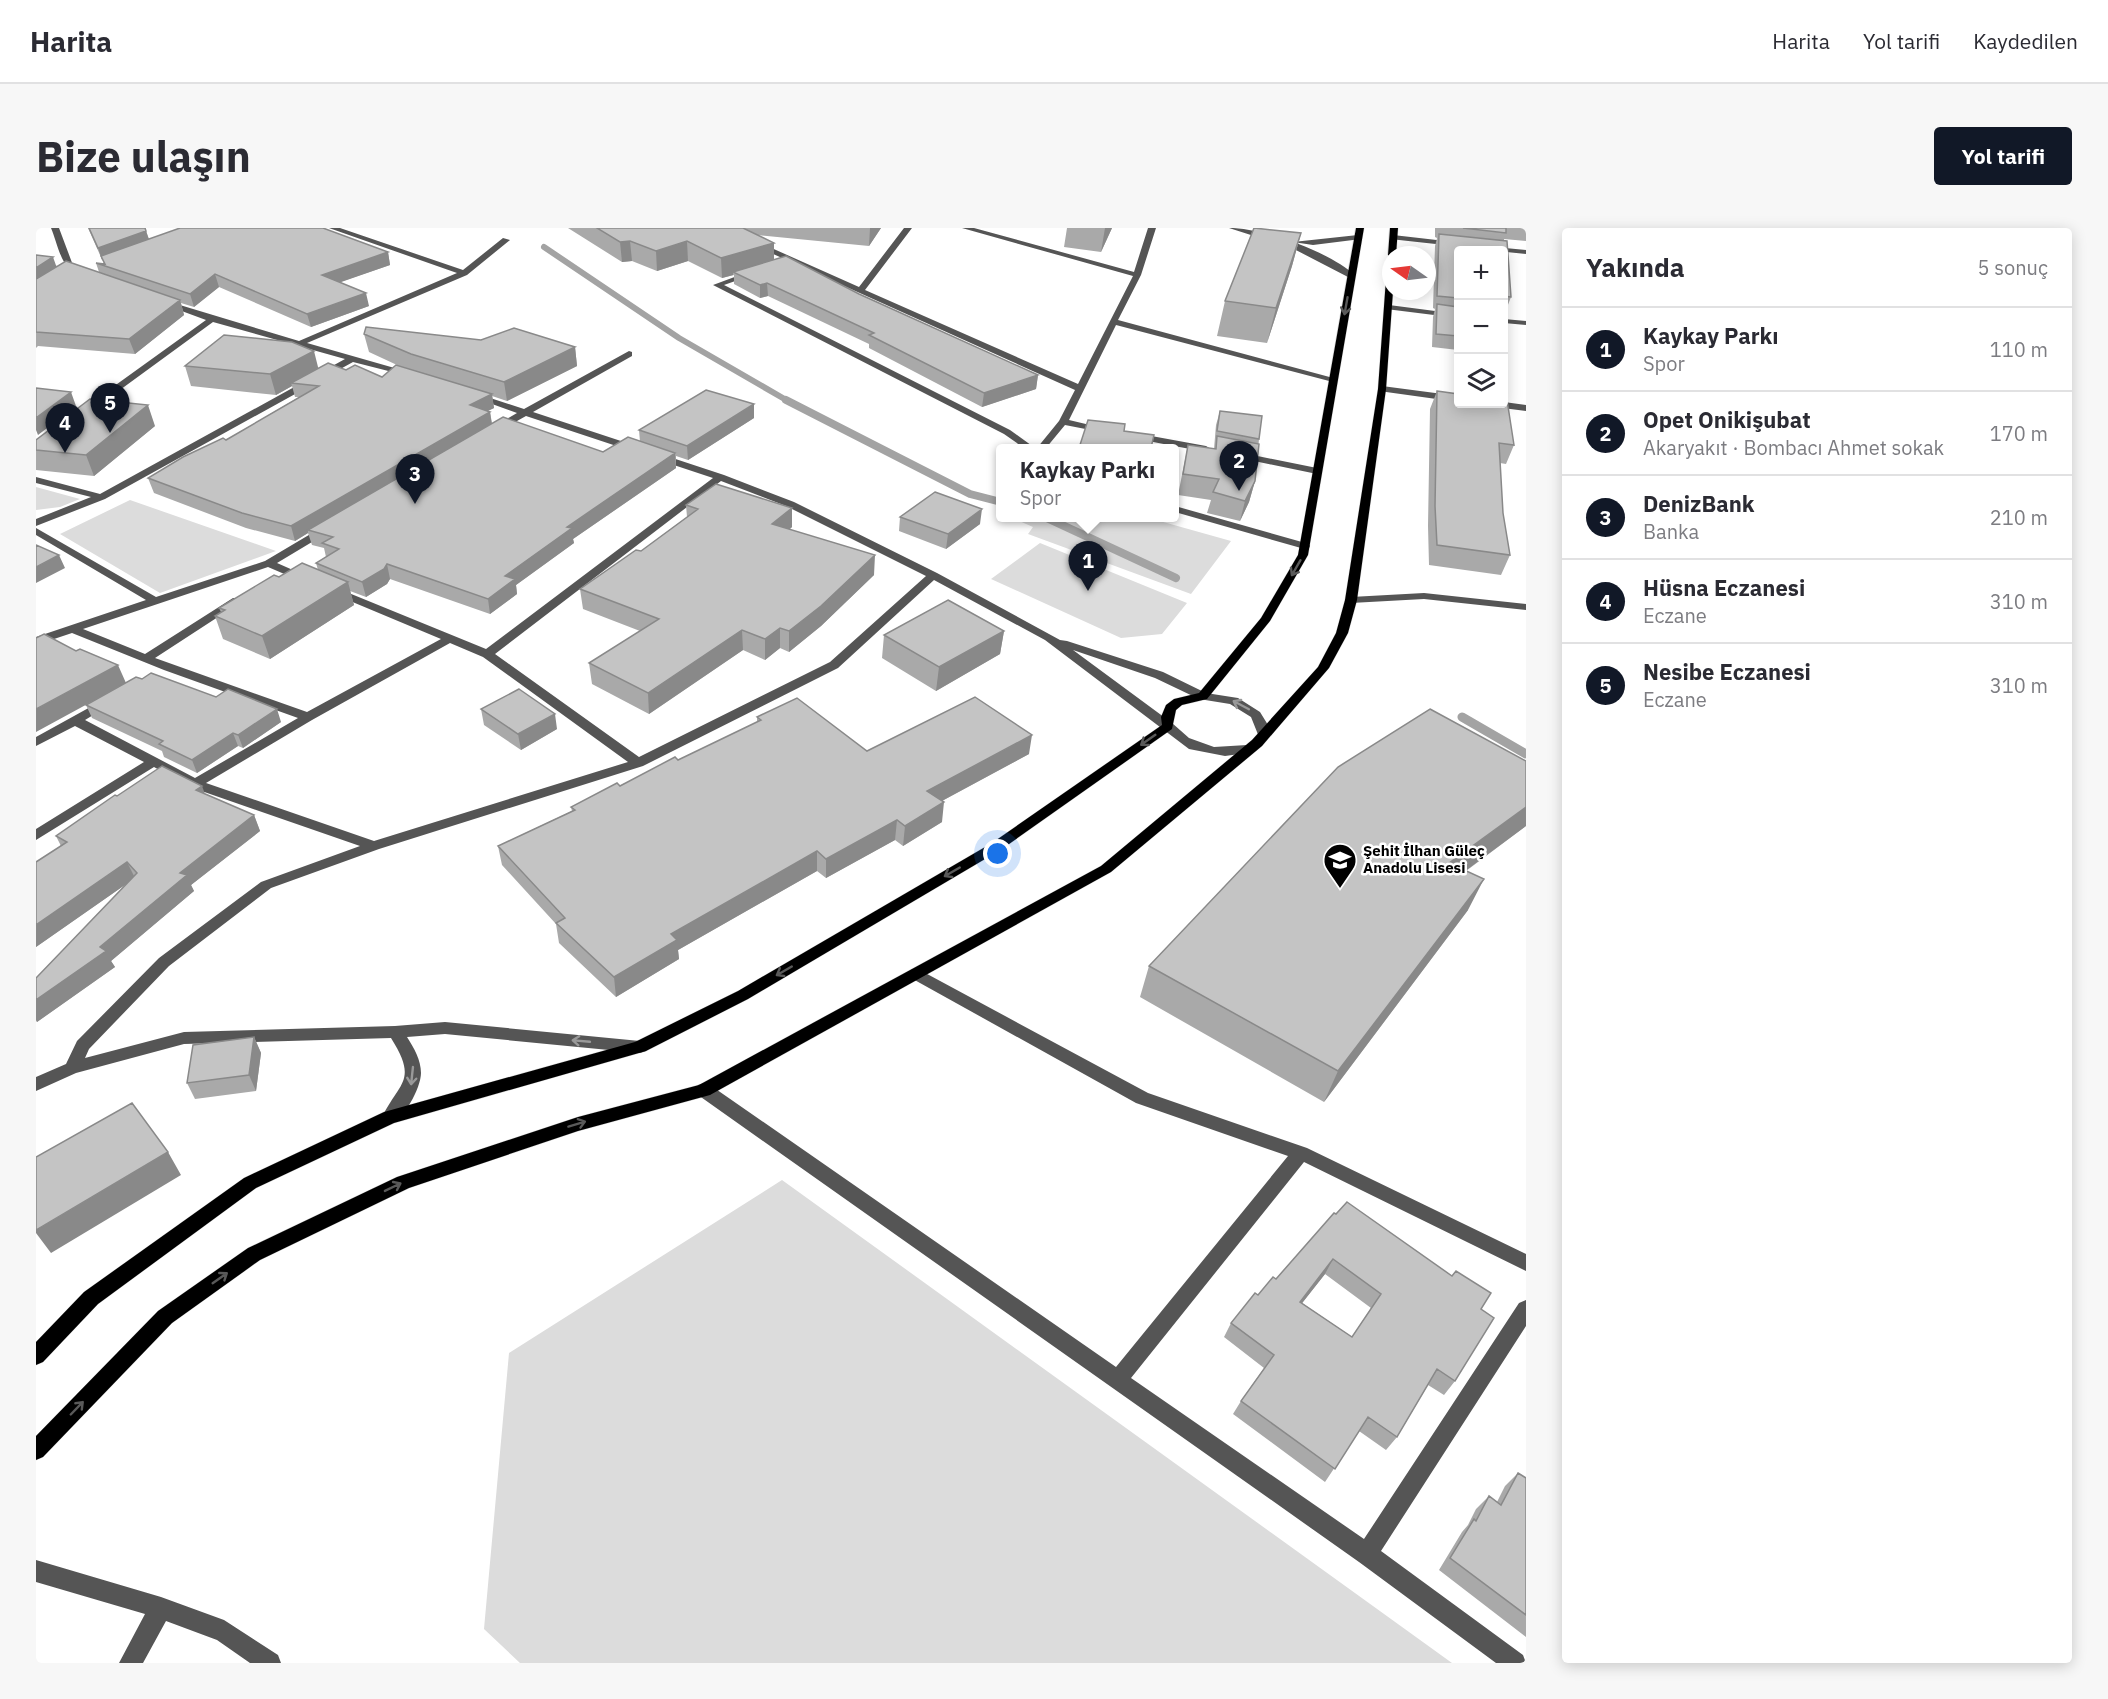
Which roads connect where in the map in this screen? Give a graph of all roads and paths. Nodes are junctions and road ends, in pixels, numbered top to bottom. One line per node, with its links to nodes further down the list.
1 (55, 228): 20 (street)
2 (333, 228): 21 (street)
3 (908, 228): 24 (street)
4 (966, 228): 22 (street)
5 (1152, 228): 22 (street)
6 (1233, 228): 12 (street)
7 (1394, 228): 9 (main road)
8 (1359, 233): 12 (street); 23 (main road)
9 (1393, 237): 13 (street); 14 (main road)
10 (744, 239): 17 (street)
11 (506, 240): 21 (street)
12 (1285, 241): 23 (street)
13 (1459, 244)
14 (1392, 246)
15 (1508, 250): 16 (street)
16 (1526, 252)
17 (796, 261): 18 (street); 24 (street)
18 (784, 264)
19 (762, 271): 48 (street)
20 (89, 273)
21 (464, 273): 33 (street)
22 (1137, 275): 31 (street)
23 (1352, 275): 37 (main road, one-way to 37)
24 (860, 291): 39 (street)
25 (156, 298): 29 (street)
26 (1389, 300): 27 (main road)
27 (1389, 308): 28 (street); 38 (main road)
28 (1454, 316)
29 (212, 319): 33 (street); 45 (street)
30 (1508, 321): 32 (street)
31 (1115, 322): 37 (street); 39 (street)
32 (1526, 323)
33 (302, 343): 35 (street)
34 (629, 354): 44 (street)
35 (354, 358): 36 (street); 55 (street)
36 (419, 378)
37 (1333, 380): 52 (main road)
38 (1382, 388): 41 (street); 64 (main road)
39 (1081, 389): 46 (street)
40 (462, 392): 44 (street)
41 (1454, 398)
42 (1508, 406): 43 (street)
43 (1526, 408)
44 (527, 412): 47 (street); 53 (street)
45 (73, 421)
46 (1063, 422): 49 (street); 50 (street)
47 (491, 432)
48 (1024, 444)
49 (1044, 444)
50 (1216, 451)
51 (1228, 453): 52 (street)
52 (1317, 471): 60 (main road)
53 (720, 477): 62 (street); 71 (street)
54 (36, 480): 55 (street)
55 (100, 497): 58 (street)
56 (1179, 510): 60 (street)
57 (340, 521): 61 (street)
58 (36, 524)
59 (36, 531): 65 (street)
60 (1305, 546): 73 (main road, one-way to 73)
61 (269, 563): 65 (street); 68 (street)
62 (933, 575): 69 (street); 82 (street)
63 (244, 595): 72 (street)
64 (1351, 600): 66 (street); 78 (main road)
65 (157, 602): 67 (street)
66 (1526, 607)
67 (75, 630): 70 (street); 72 (street)
68 (451, 638): 71 (street); 75 (street)
69 (1049, 638): 73 (street); 77 (street)
70 (38, 639)
71 (487, 654): 82 (street)
72 (146, 658): 75 (street)
73 (1203, 696): 77 (main road); 78 (street, one-way to 73)
74 (117, 697): 76 (street)
75 (308, 717): 83 (street)
76 (76, 721): 79 (street); 81 (street)
77 (1168, 726): 80 (street); 88 (main road, one-way to 88)
78 (1263, 734): 80 (main road)
79 (36, 742)
80 (1247, 749): 86 (main road)
81 (153, 762): 83 (street); 84 (street)
82 (638, 763): 85 (street)
83 (195, 784): 85 (street)
84 (36, 835)
85 (374, 846): 89 (street)
86 (916, 974): 91 (main road); 93 (street)
87 (395, 1032): 88 (street, one-way to 87); 89 (street); 92 (street, one-way to 92)
88 (640, 1047): 92 (main road)
89 (72, 1068): 90 (street)
90 (36, 1084)
91 (704, 1090): 97 (street); 98 (main road, one-way to 91)
92 (390, 1117): 96 (main road)
93 (1301, 1153): 94 (street); 97 (street)
94 (1526, 1263)
95 (1526, 1309): 99 (street)
96 (36, 1356)
97 (1117, 1380): 99 (street)
98 (36, 1450)
99 (1367, 1554): 104 (street)
100 (36, 1571): 101 (street)
101 (161, 1608): 102 (street); 103 (street)
102 (130, 1663)
103 (270, 1663)
104 (1515, 1663)

